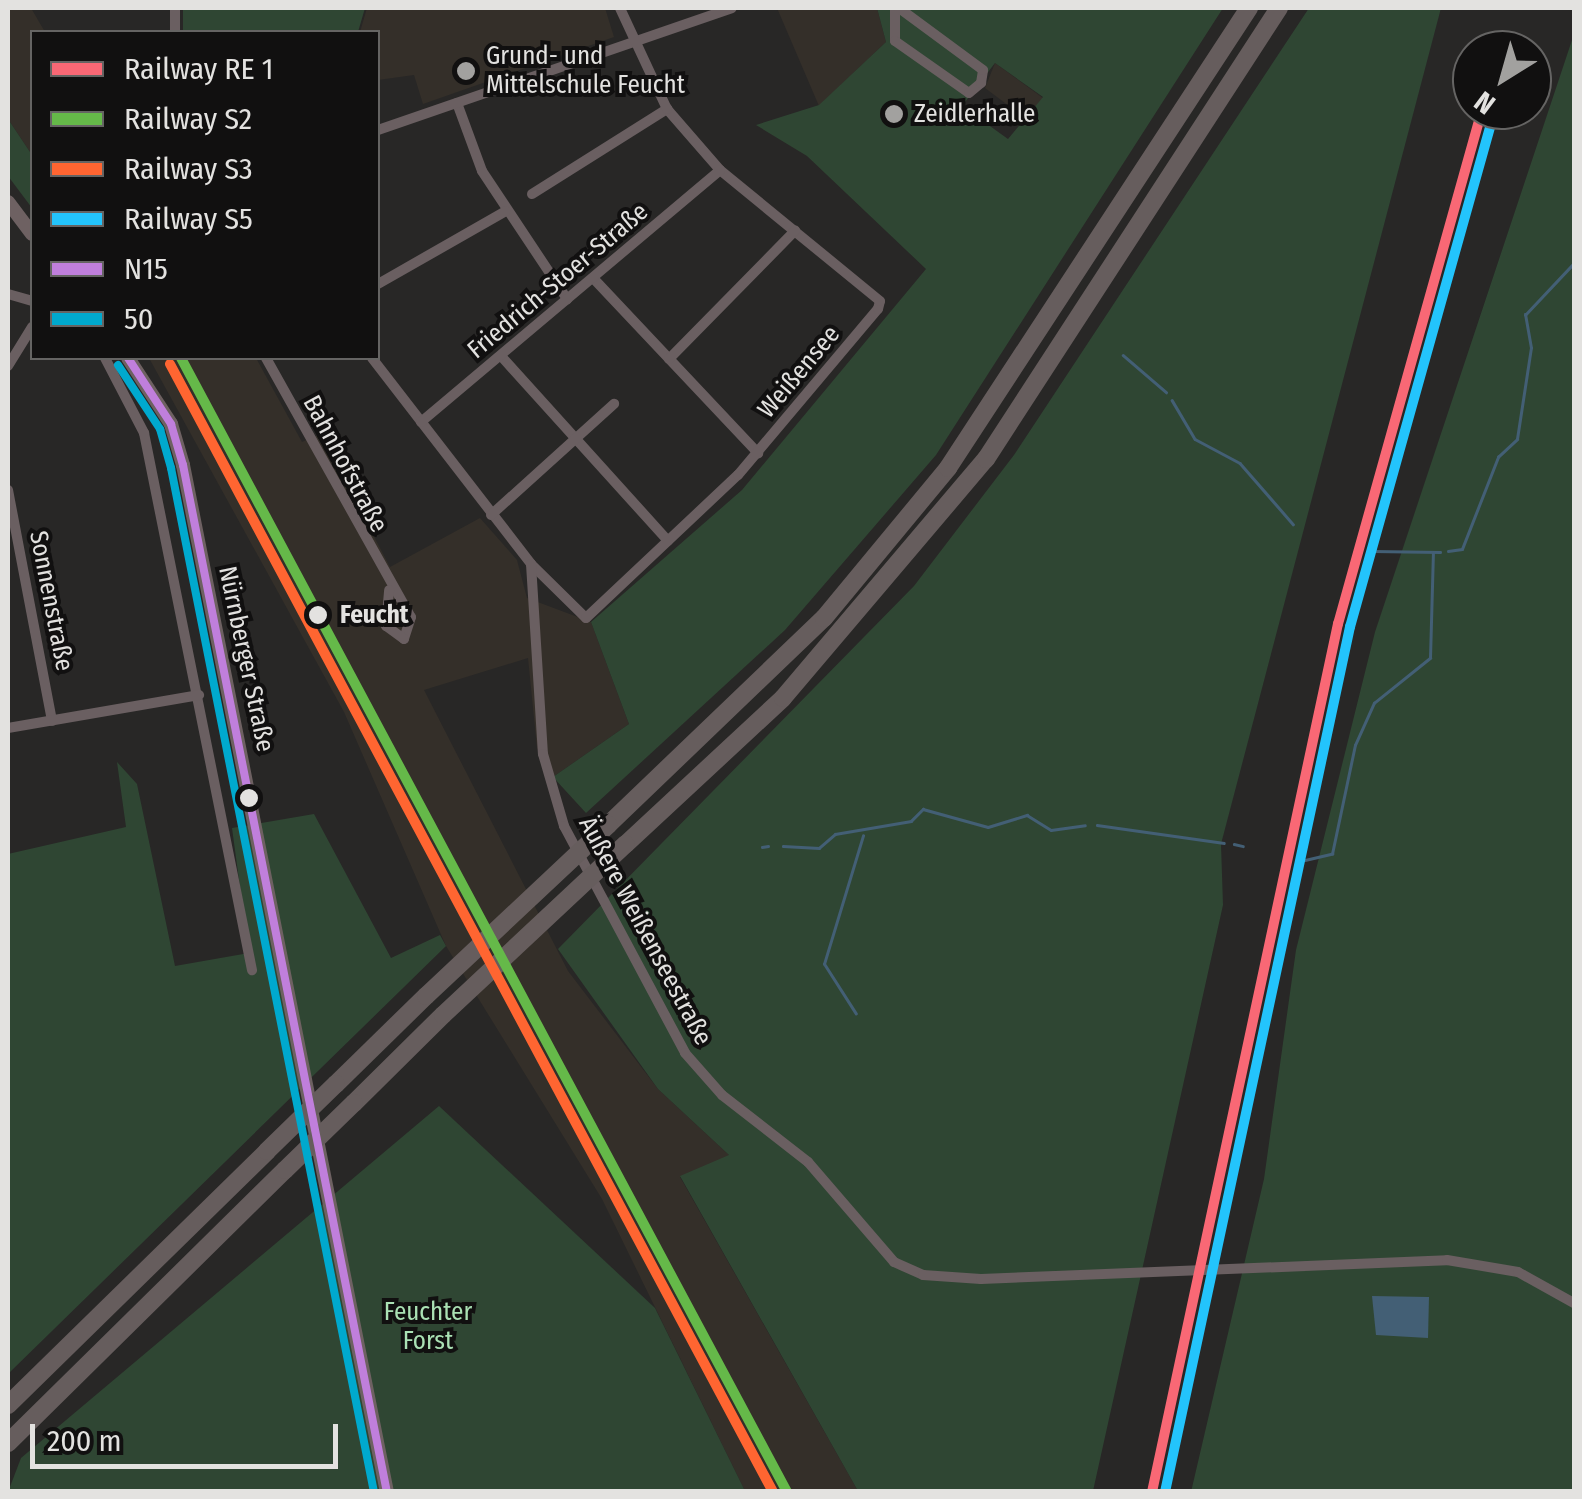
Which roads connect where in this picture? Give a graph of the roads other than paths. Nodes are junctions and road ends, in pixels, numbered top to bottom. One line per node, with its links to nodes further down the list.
1 (620, 8): 6 (street, Weißensee)
2 (732, 8): 6 (street)
3 (897, 8): 3 (street)
4 (1249, 8): 41 (highway, bridge)
5 (1279, 8): 42 (highway, bridge)
6 (632, 42): 7 (street); 8 (street, Weißensee)
7 (457, 103): 9 (street); 13 (street)
8 (668, 108): 10 (street, Weißensee); 11 (street)
9 (380, 129)
10 (720, 170): 15 (street, Weißensee); 16 (street, Friedrich-Stoer-Straße)
11 (532, 194)
12 (8, 202): 14 (main road)
13 (506, 212): 17 (street); 18 (street)
14 (30, 231)
15 (795, 231): 21 (street); 30 (street, Weißensee)
16 (594, 278): 18 (street, Friedrich-Stoer-Straße); 21 (street, Weißensee)
17 (380, 283)
18 (567, 299): 20 (street, Friedrich-Stoer-Straße)
19 (30, 330): 26 (street)
20 (501, 356): 28 (street, Friedrich-Stoer-Straße); 29 (street)
21 (669, 359): 30 (street, Weißensee)
22 (105, 360): 36 (street)
23 (129, 360): 43 (main road, Nürnberger Straße)
24 (267, 360): 35 (street, Bahnhofstraße)
25 (374, 360): 28 (street)
26 (8, 366)
27 (614, 404): 29 (street)
28 (421, 422): 32 (street)
29 (572, 441): 32 (street); 33 (street)
30 (758, 452): 33 (street)
31 (8, 490): 37 (street, Sonnenstraße)
32 (492, 515): 34 (street)
33 (668, 541): 34 (street)
34 (531, 564): 40 (street, Äußere Weißenseestraße)
35 (389, 590)
36 (198, 695): 37 (street); 39 (street)
37 (52, 720): 38 (street)
38 (8, 728)
39 (252, 970)
40 (1574, 1303)
41 (8, 1405)
42 (8, 1443)
43 (387, 1492)

